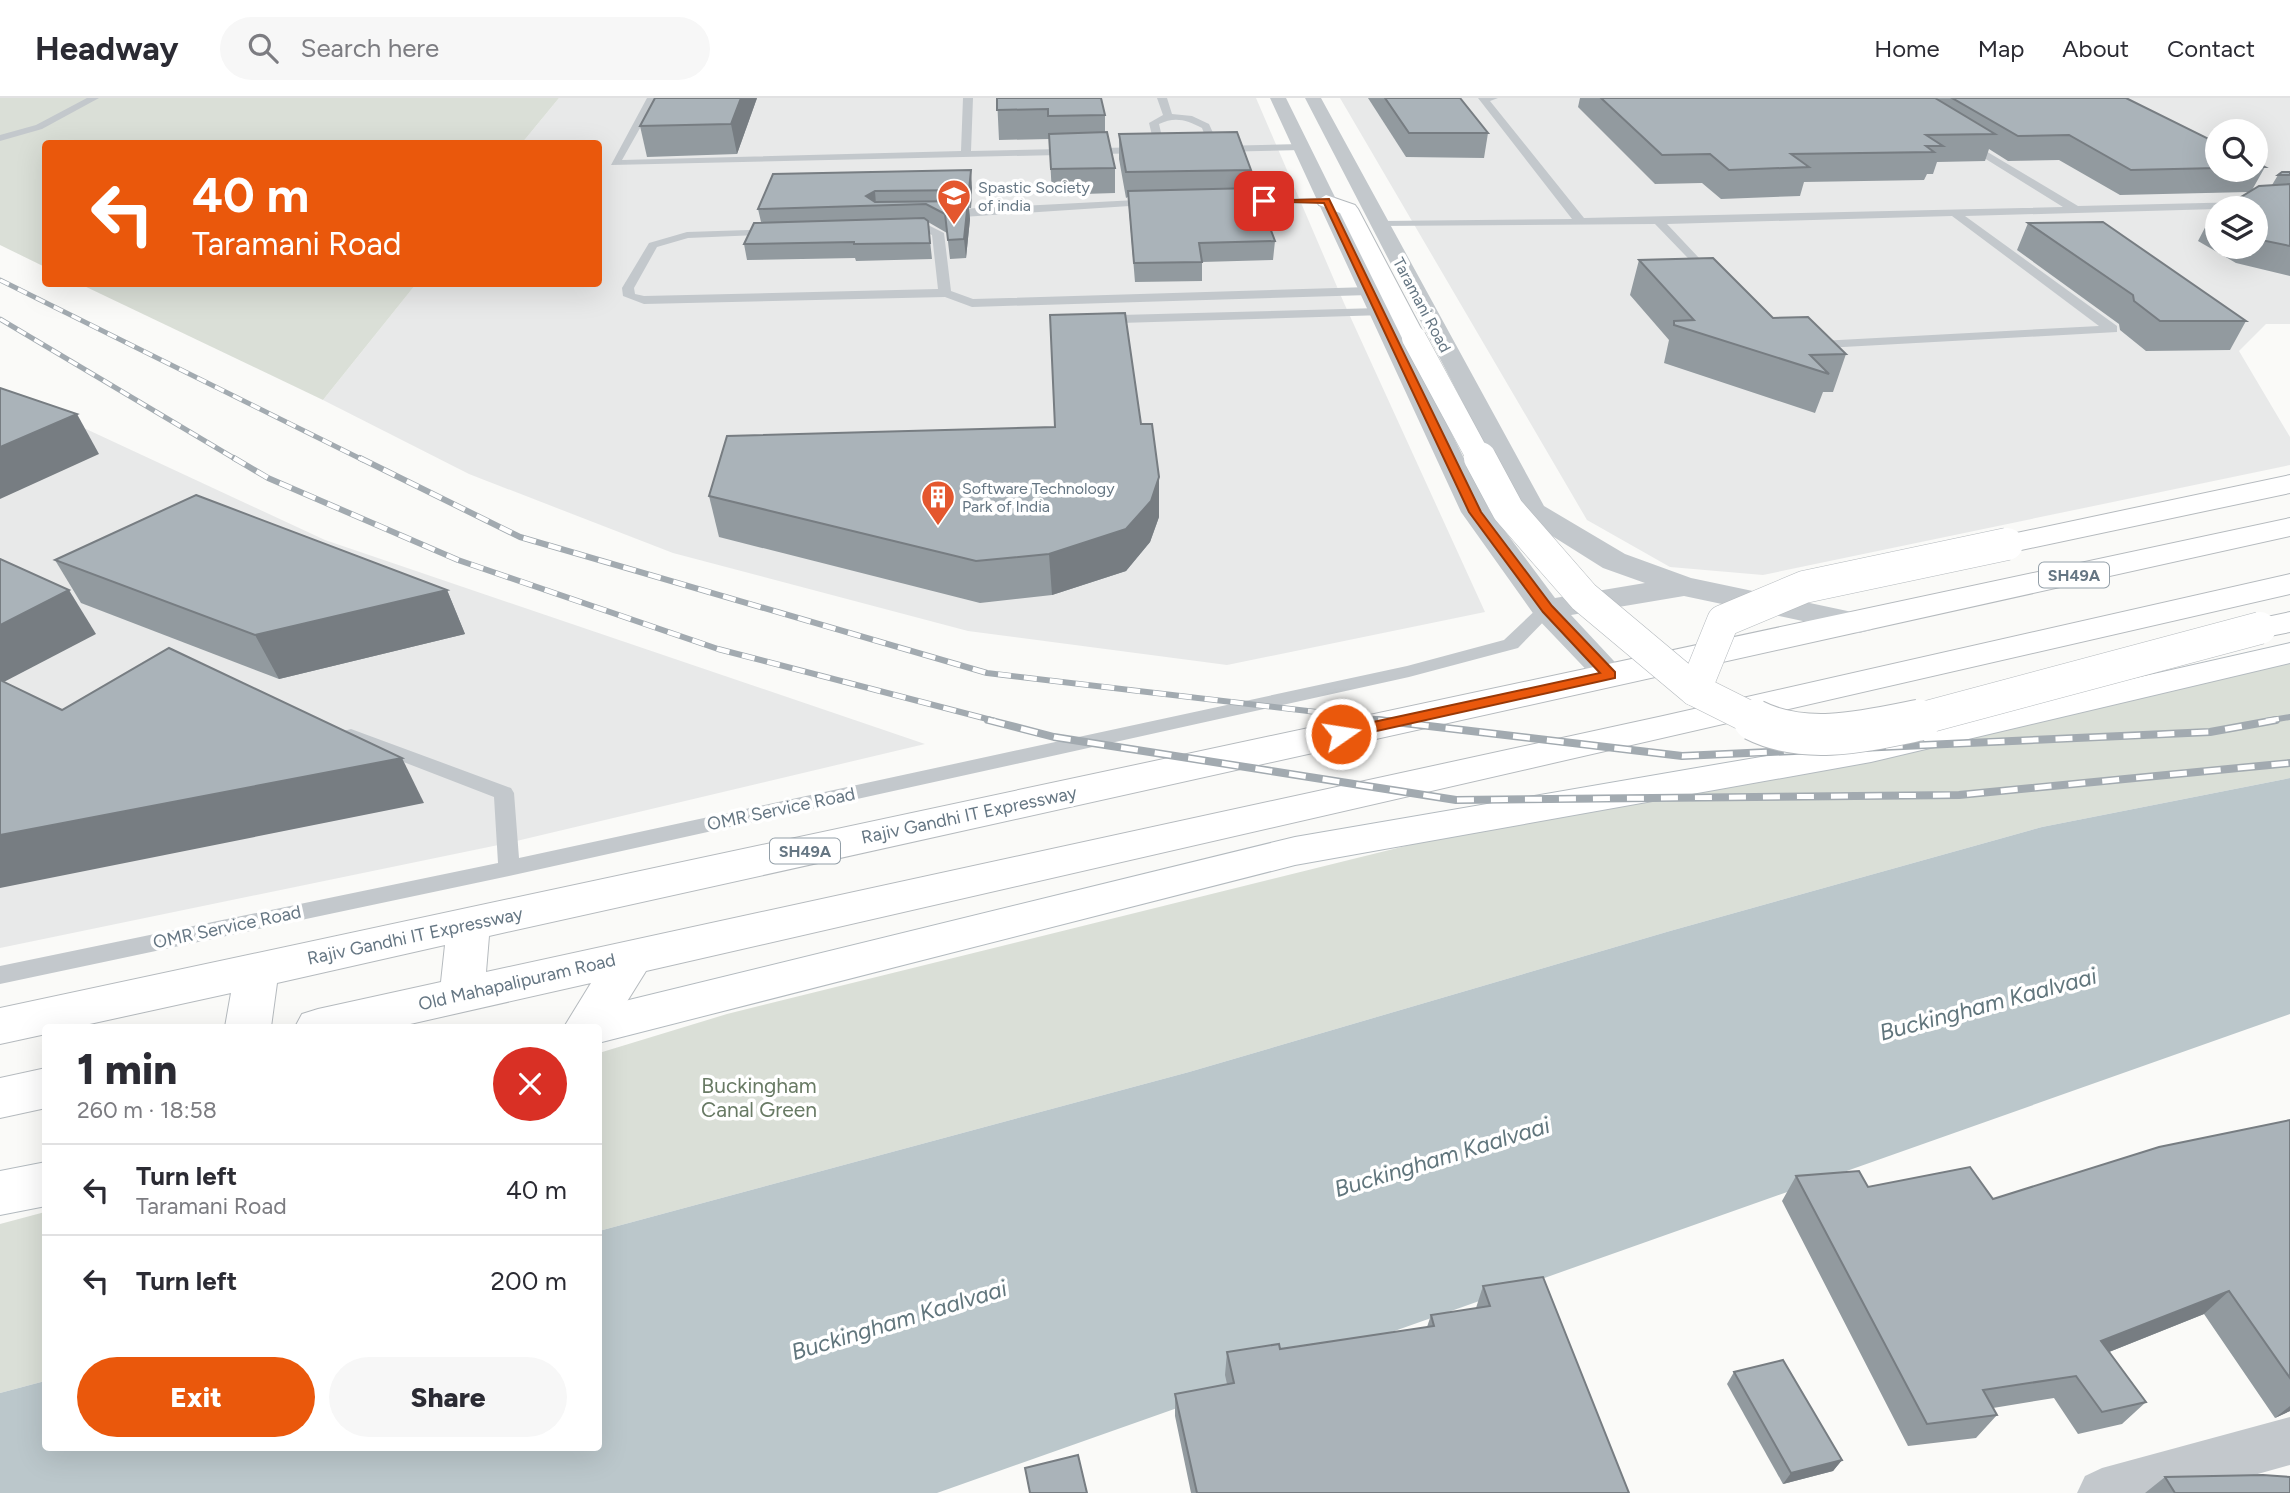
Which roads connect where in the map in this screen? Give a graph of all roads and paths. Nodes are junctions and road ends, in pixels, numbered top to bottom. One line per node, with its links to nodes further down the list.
1 (94, 98): 11 (lane)
2 (652, 98): 17 (lane)
3 (968, 98): 17 (lane)
4 (1162, 98): 9 (lane)
5 (1278, 98): 12 (street)
6 (1313, 98): 28 (street, Taramani Road)
7 (1483, 98): 8 (lane); 27 (lane)
8 (1493, 98)
9 (1168, 116): 15 (lane); 16 (lane)
10 (1951, 133): 22 (lane)
11 (0, 138)
12 (1301, 147): 15 (lane); 18 (street)
13 (1173, 149): 16 (lane)
14 (1201, 149): 15 (lane)
15 (1215, 149)
16 (1160, 150): 17 (lane)
17 (966, 154)
18 (1326, 201): 20 (lane); 34 (street); 46 (main road, bridge)
19 (1169, 202): 23 (lane)
20 (1221, 202)
21 (2290, 204): 22 (lane)
22 (2076, 210): 24 (lane)
23 (922, 213)
24 (1954, 213): 26 (lane); 36 (lane)
25 (783, 220): 29 (lane)
26 (1658, 221): 27 (lane); 32 (lane)
27 (1581, 222): 28 (lane)
28 (1380, 224): 39 (street, Taramani Road)
29 (673, 225)
30 (888, 229): 33 (lane)
31 (794, 232): 33 (lane)
32 (1721, 288)
33 (946, 293): 34 (lane)
34 (1374, 301): 35 (lane); 41 (street)
35 (1120, 319)
36 (1788, 345)
37 (2290, 484): 46 (main road, bridge)
38 (2290, 527): 42 (main road, SH49A)
39 (1683, 586): 41 (street); 42 (street)
40 (2278, 587): 50 (main road, Old Mahapalipuram Road)
41 (1547, 609): 45 (street); 48 (lane, OMR Service Road)
42 (1859, 623): 45 (main road, Rajiv Gandhi IT Expressway)
43 (2275, 625): 46 (main road, bridge)
44 (2290, 653): 57 (main road)
45 (1609, 675): 49 (main road, Rajiv Gandhi IT Expressway / SH49A)
46 (1695, 690)
47 (351, 735): 48 (lane)
48 (509, 869): 52 (lane, OMR Service Road)
49 (468, 925): 51 (main road, Rajiv Gandhi IT Expressway / SH49A); 53 (main road)
50 (634, 956): 53 (main road, Old Mahapalipuram Road); 56 (main road)
51 (257, 971): 54 (main road); 58 (main road, Rajiv Gandhi IT Expressway / SH49A)
52 (0, 975)
53 (462, 995): 55 (main road, Old Mahapalipuram Road)
54 (248, 1024)
55 (332, 1024)
56 (591, 1024)
57 (601, 1024)
58 (0, 1026)
59 (42, 1089): 60 (main road)
60 (0, 1098)
61 (42, 1185): 62 (main road)
62 (0, 1193)
63 (2290, 1441): 64 (street)
64 (2102, 1493)

